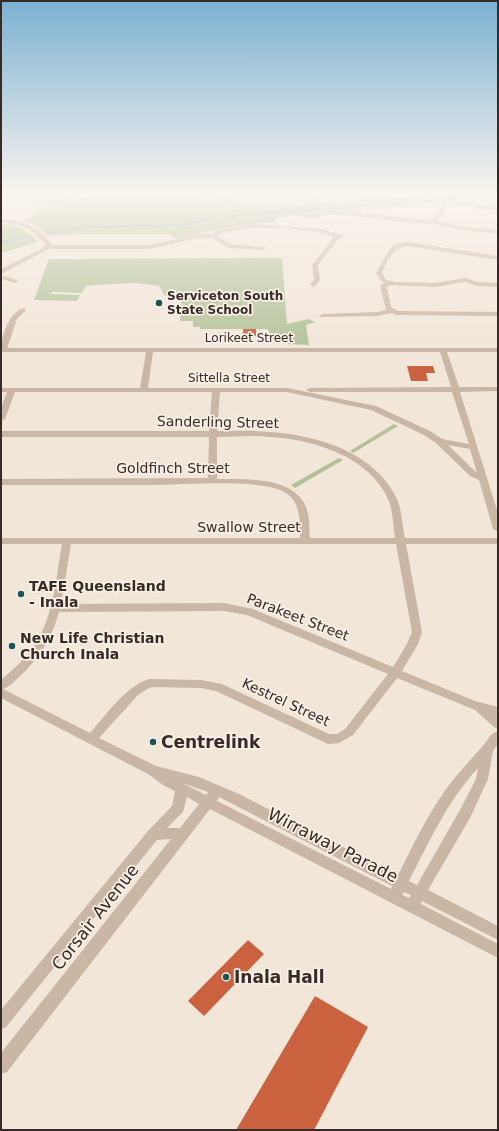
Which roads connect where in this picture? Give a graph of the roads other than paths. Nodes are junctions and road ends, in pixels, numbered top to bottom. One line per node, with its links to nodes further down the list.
1 (160, 245): 6 (street)
2 (227, 245): 7 (street)
3 (331, 245): 12 (street)
4 (403, 245): 11 (street)
5 (413, 245): 8 (street)
6 (48, 247): 9 (street)
7 (263, 248)
8 (498, 258)
9 (2, 275): 10 (street)
10 (15, 281)
11 (389, 283): 13 (street); 15 (street)
12 (313, 285)
13 (498, 285)
14 (23, 310): 18 (street)
15 (391, 311): 16 (street); 17 (street)
16 (498, 314)
17 (323, 316)
18 (1, 350): 19 (street, Lorikeet Street)
19 (150, 350): 20 (street, Lorikeet Street); 26 (street)
20 (443, 350): 21 (street, Lorikeet Street); 22 (street)
21 (498, 350)
22 (455, 389): 23 (street, Sittella Street); 28 (street, Sittella Street); 35 (street)
23 (498, 389)
24 (1, 390): 25 (street, Sittella Street)
25 (12, 390): 26 (street, Sittella Street); 31 (street)
26 (144, 390): 27 (street, Sittella Street)
27 (216, 390): 29 (street, Sittella Street); 33 (street)
28 (355, 390): 29 (street, Sittella Street); 30 (street)
29 (308, 393): 30 (street)
30 (360, 404): 34 (street)
31 (1, 419)
32 (1, 434): 33 (street, Sanderling Street)
33 (213, 434): 38 (street); 41 (street, Sanderling Street)
34 (440, 441): 35 (street); 36 (street)
35 (474, 447): 36 (street)
36 (483, 477): 39 (street)
37 (1, 482): 38 (street, Goldfinch Street)
38 (212, 482): 40 (street, Goldfinch Street)
39 (498, 529)
40 (305, 540): 41 (street, Swallow Street); 43 (street, Swallow Street)
41 (401, 540): 44 (street, Swallow Street); 46 (street, Kestrel Street)
42 (1, 541): 43 (street, Swallow Street)
43 (67, 541): 45 (street)
44 (498, 541)
45 (55, 608): 46 (street, Parakeet Street); 47 (street)
46 (394, 671): 49 (street, Parakeet Street); 50 (street, Kestrel Street)
47 (1, 686)
48 (1, 693): 50 (street, Wirraway Parade)
49 (497, 717): 51 (street)
50 (91, 739): 52 (street, Wirraway Parade)
51 (492, 743): 58 (street); 59 (street)
52 (152, 770): 53 (street, Wirraway Parade); 54 (street, Wirraway Parade)
53 (182, 788): 55 (street, Wirraway Parade); 57 (street)
54 (219, 791): 55 (street, Corsair Avenue); 58 (street, Wirraway Parade)
55 (209, 801): 56 (street, Corsair Avenue); 60 (street, Wirraway Parade)
56 (185, 833): 57 (street); 65 (street, Corsair Avenue)
57 (153, 835): 64 (street)
58 (401, 883): 59 (street, Wirraway Parade); 60 (street)
59 (420, 892): 61 (street); 62 (street, Wirraway Parade)
60 (394, 897): 61 (street, Wirraway Parade)
61 (412, 906): 63 (street, Wirraway Parade)
62 (498, 933)
63 (498, 951)
64 (1, 1022)
65 (1, 1066)

